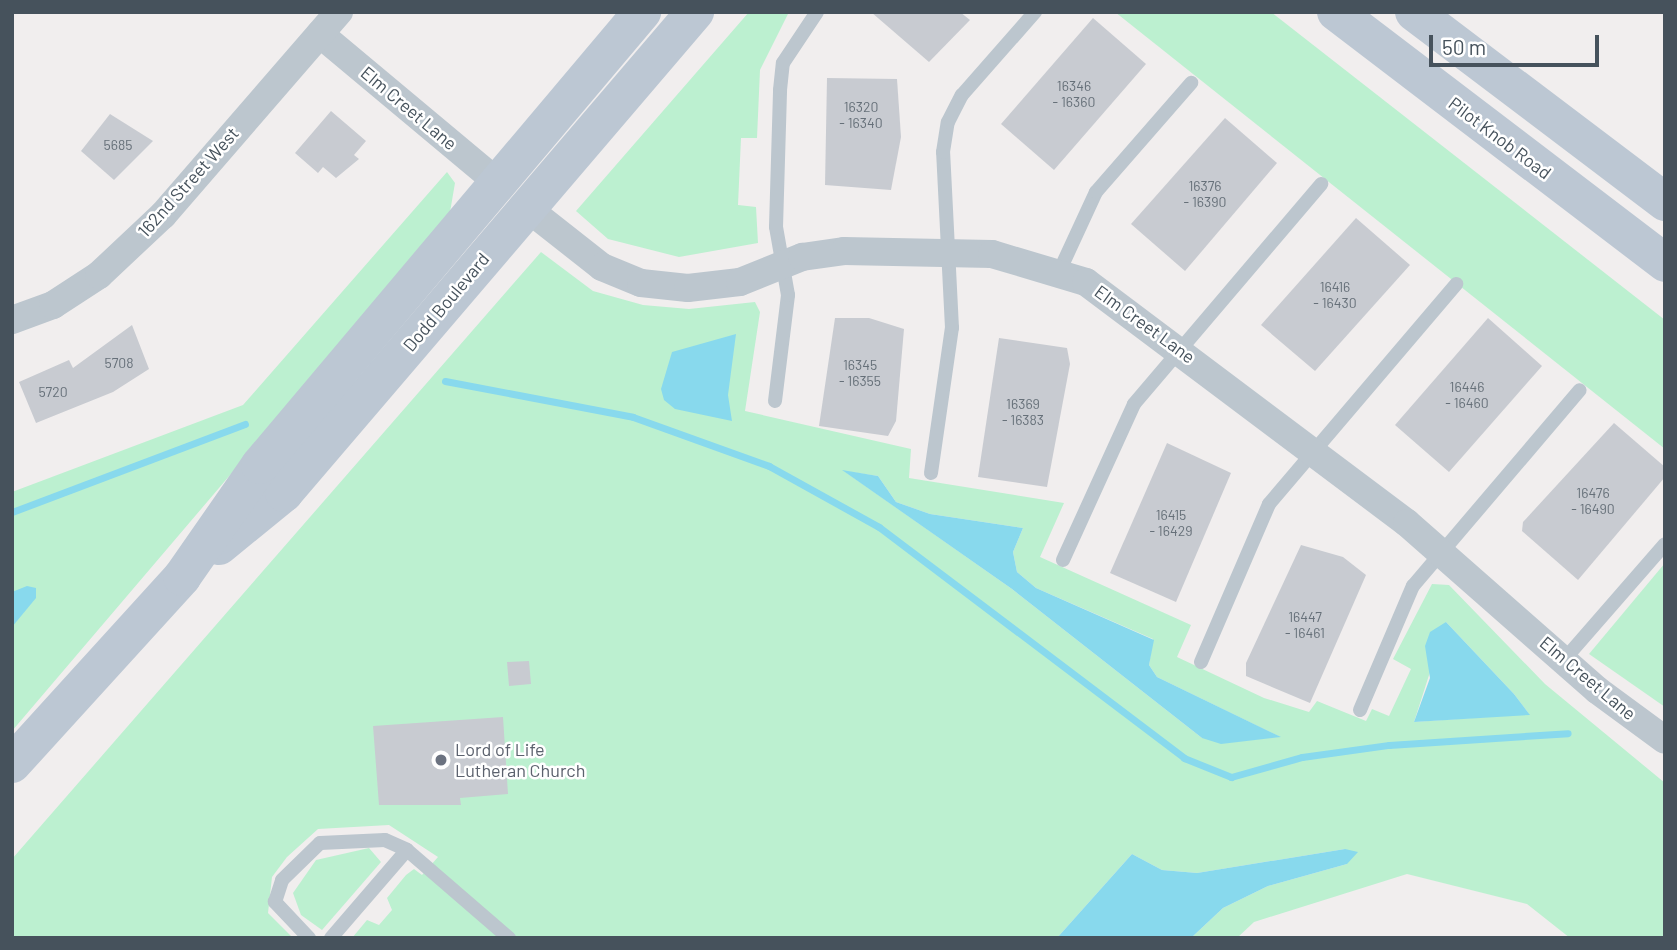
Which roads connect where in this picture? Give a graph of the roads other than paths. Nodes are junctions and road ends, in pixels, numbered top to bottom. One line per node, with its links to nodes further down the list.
1 (339, 12): 8 (street, 162nd Street West)
2 (642, 12): 10 (street, Dodd Boulevard)
3 (695, 12): 13 (street, Dodd Boulevard)
4 (817, 12): 16 (lane)
5 (1035, 12): 14 (lane)
6 (1336, 12): 15 (street, Pilot Knob Road)
7 (1414, 12): 12 (street)
8 (320, 34): 10 (street, Elm Creet Lane); 19 (street, 162nd Street West)
9 (1191, 83): 17 (lane)
10 (498, 183): 28 (street, Dodd Boulevard)
11 (1321, 184): 20 (lane)
12 (1665, 202)
13 (527, 208): 16 (street, Elm Creet Lane); 28 (street, Dodd Boulevard)
14 (950, 253): 16 (street, Elm Creet Lane); 17 (street, Elm Creet Lane); 24 (lane)
15 (1665, 263)
16 (782, 266): 22 (lane)
17 (1059, 272): 20 (street, Elm Creet Lane)
18 (1456, 284): 23 (lane)
19 (12, 320)
20 (1179, 348): 23 (street, Elm Creet Lane); 27 (lane)
21 (1580, 390): 26 (lane)
22 (775, 401)
23 (1310, 448): 26 (street, Elm Creet Lane); 30 (lane)
24 (931, 473)
25 (1665, 544): 29 (lane)
26 (1442, 551): 29 (street, Elm Creet Lane); 31 (lane)
27 (1063, 560)
28 (182, 577): 33 (street, Dodd Boulevard)
29 (1563, 660): 32 (street, Elm Creet Lane)
30 (1201, 662)
31 (1360, 710)
32 (1665, 740)
33 (12, 764)
34 (407, 850): 35 (lane); 36 (lane); 37 (lane)
35 (310, 938)
36 (331, 938)
37 (509, 938)

